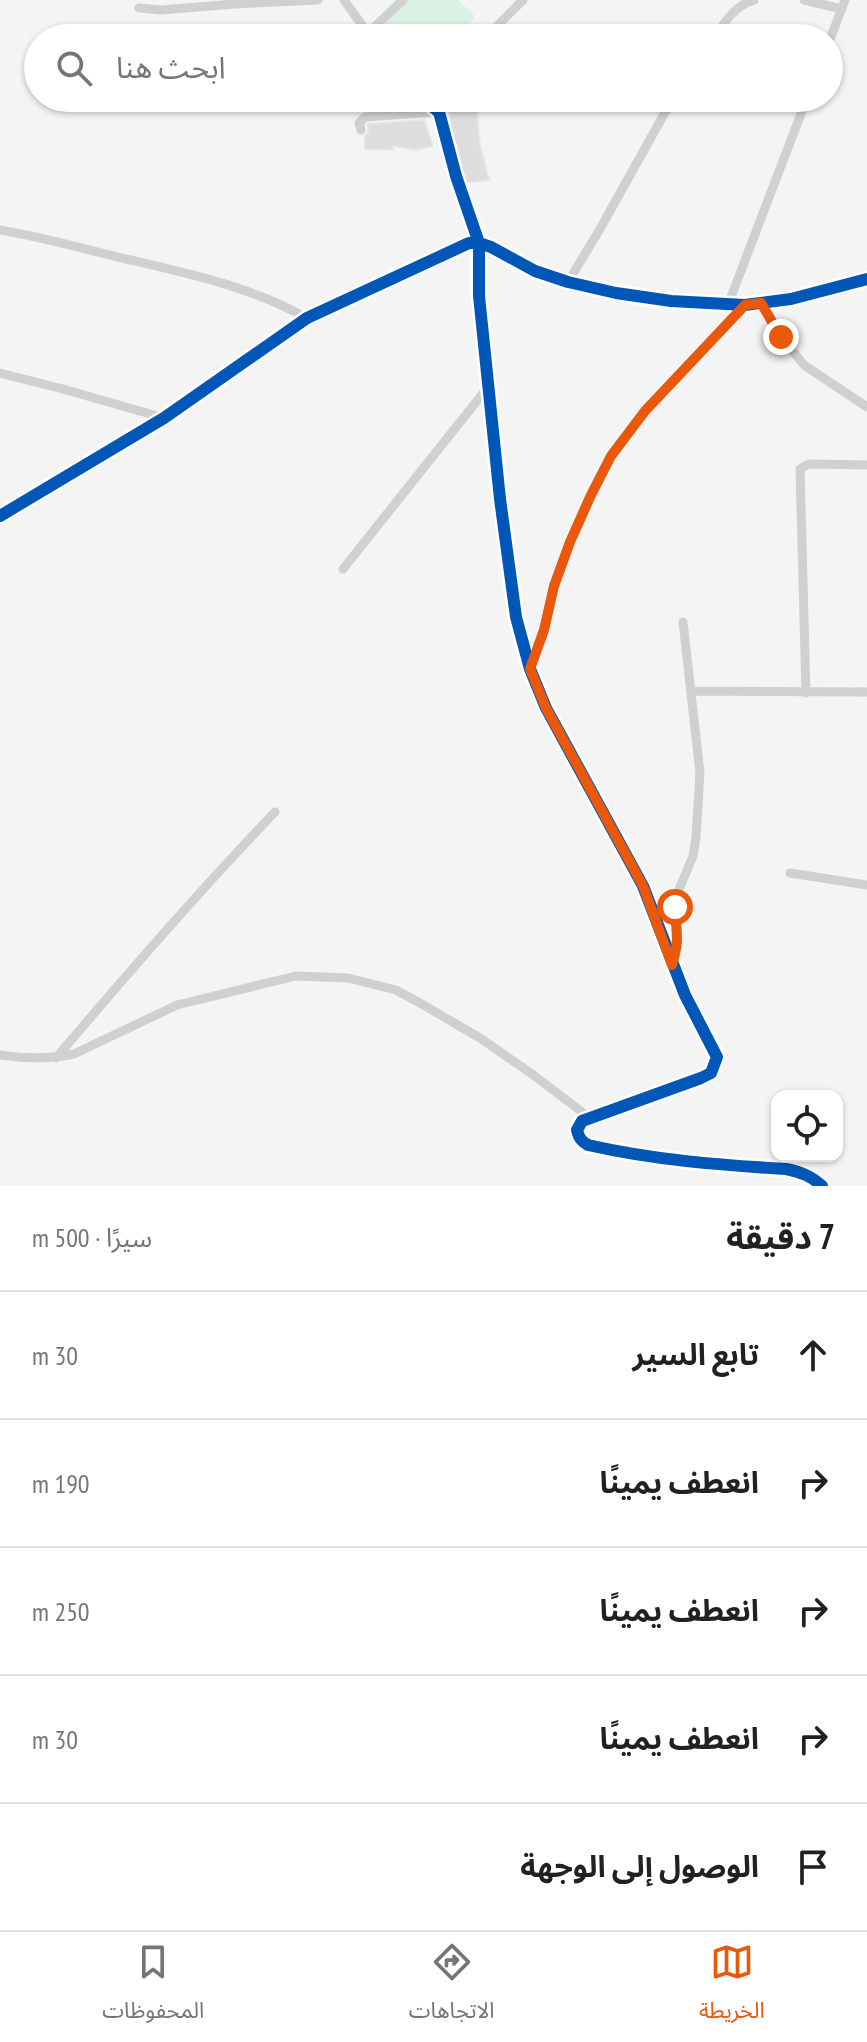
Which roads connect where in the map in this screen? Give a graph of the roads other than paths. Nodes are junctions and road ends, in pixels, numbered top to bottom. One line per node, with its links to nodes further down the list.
1 (318, 0): 8 (street)
2 (344, 0): 9 (street)
3 (403, 0): 10 (street)
4 (523, 0): 11 (street)
5 (754, 0): 12 (street)
6 (804, 0): 7 (street)
7 (844, 4): 13 (street)
8 (139, 8)
9 (361, 24)
10 (381, 24)
11 (499, 24)
12 (724, 24)
13 (836, 24)
14 (439, 112): 17 (street); 19 (street)
15 (665, 112): 21 (street)
16 (802, 112): 23 (street)
17 (361, 130)
18 (0, 230): 25 (street)
19 (479, 243): 21 (street); 25 (street); 27 (street)
20 (867, 279): 22 (street)
21 (568, 282): 23 (street)
22 (761, 303): 24 (street); 28 (street)
23 (728, 305): 24 (street)
24 (745, 305): 34 (street)
25 (307, 318): 29 (street)
26 (0, 373): 29 (street)
27 (488, 387): 32 (street); 34 (street)
28 (867, 407)
29 (164, 418): 31 (street)
30 (867, 465): 37 (street)
31 (0, 516)
32 (343, 569)
33 (683, 622): 35 (street)
34 (530, 669): 41 (street)
35 (692, 691): 37 (street); 41 (street)
36 (867, 692): 37 (street)
37 (806, 693)
38 (275, 812): 43 (street)
39 (790, 873): 40 (street)
40 (867, 885)
41 (672, 965): 44 (street)
42 (0, 1055): 43 (street)
43 (56, 1058): 44 (street)
44 (590, 1118): 45 (street)
45 (822, 1186)

